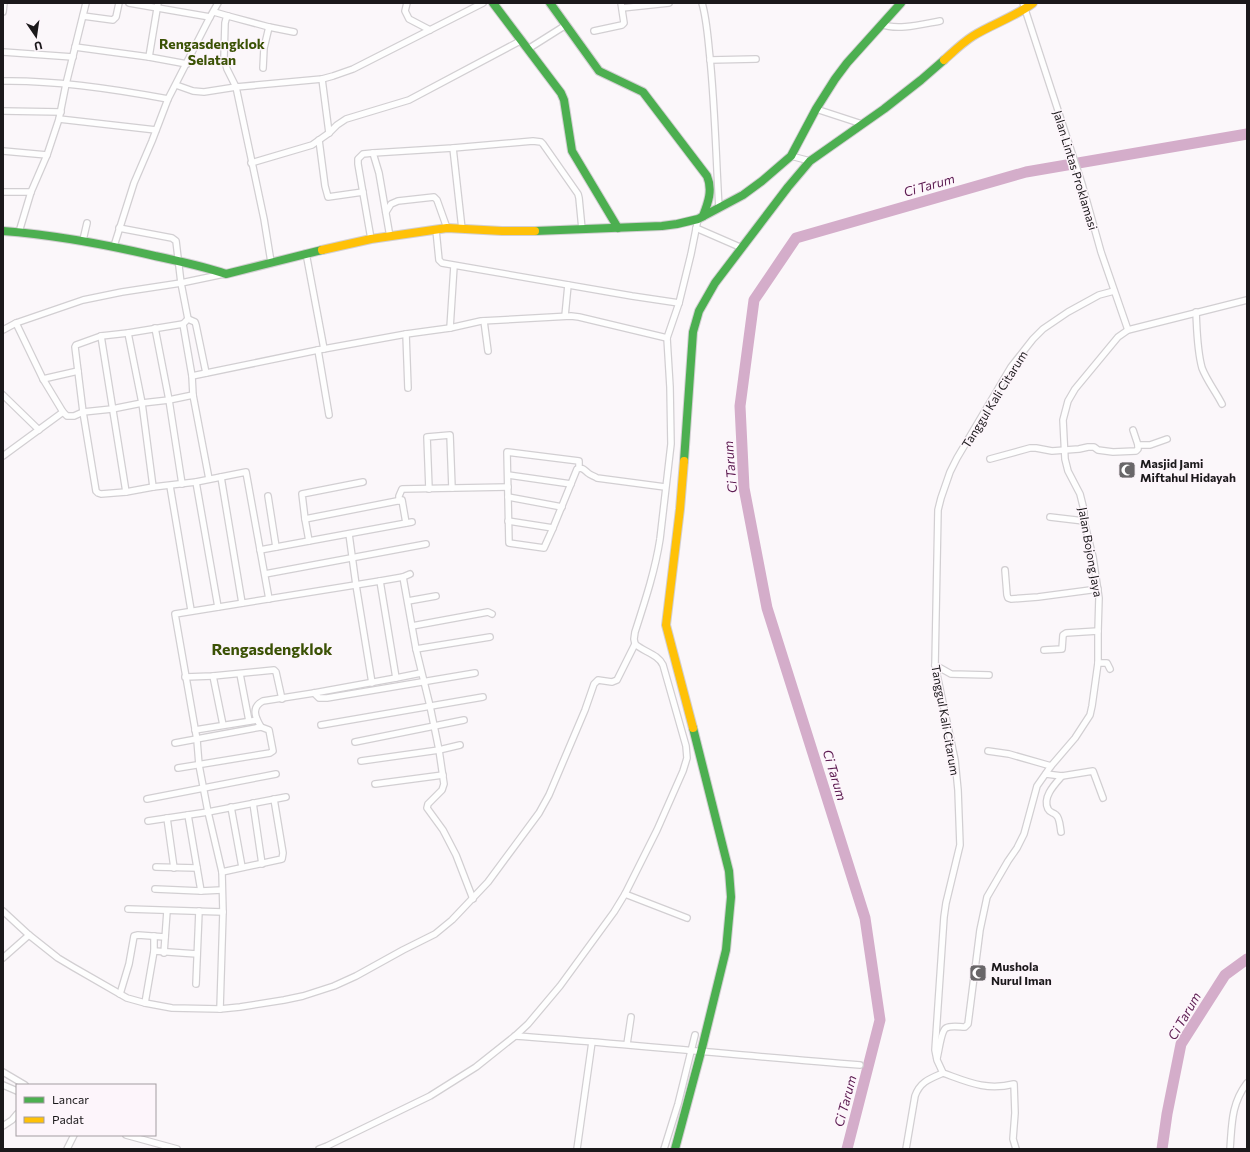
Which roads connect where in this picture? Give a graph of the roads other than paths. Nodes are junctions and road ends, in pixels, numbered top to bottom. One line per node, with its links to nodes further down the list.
1 (4, 3): 17 (street)
2 (86, 3): 19 (street)
3 (119, 3): 19 (street)
4 (129, 3): 14 (street)
5 (218, 3): 18 (street)
6 (407, 3): 25 (street)
7 (483, 3): 25 (street)
8 (493, 3): 28 (street)
9 (550, 3): 23 (street)
10 (670, 3): 15 (street)
11 (702, 3): 35 (street)
12 (901, 3): 22 (street)
13 (1033, 3): 16 (street)
14 (158, 5): 18 (street); 33 (street)
15 (622, 5): 26 (street)
16 (1024, 6): 48 (street); 87 (street, Jalan Lintas Proklamasi)
17 (3, 12)
18 (212, 14): 20 (street); 36 (street)
19 (83, 16): 29 (street)
20 (228, 16): 24 (street); 42 (street)
21 (940, 21): 22 (street)
22 (881, 24): 44 (street)
23 (566, 25): 30 (street); 64 (street)
24 (269, 27): 27 (street); 37 (street)
25 (430, 30): 38 (street)
26 (594, 31)
27 (294, 32)
28 (522, 40): 30 (street); 50 (street)
29 (75, 47): 32 (street); 33 (street)
30 (528, 48): 68 (street)
31 (3, 52): 32 (street)
32 (73, 57): 40 (street)
33 (149, 57): 36 (street)
34 (756, 58): 35 (street)
35 (710, 60): 62 (street)
36 (187, 64): 41 (street)
37 (263, 68)
38 (322, 79): 42 (street); 50 (street)
39 (3, 81): 40 (street)
40 (66, 84): 43 (street); 46 (street)
41 (176, 86): 42 (street); 43 (street)
42 (236, 86): 58 (street)
43 (168, 99): 49 (street)
44 (816, 109): 48 (street); 56 (street)
45 (3, 111): 46 (street)
46 (61, 112): 47 (street)
47 (59, 119): 49 (street); 55 (street)
48 (862, 124): 57 (street)
49 (156, 130): 66 (street)
50 (329, 133): 51 (street)
51 (319, 140): 58 (street); 61 (street)
52 (453, 148): 54 (street); 70 (street); 71 (street)
53 (3, 151): 55 (street)
54 (373, 152): 61 (street); 63 (street)
55 (47, 155): 60 (street)
56 (790, 156): 57 (street); 62 (street)
57 (810, 160): 79 (street)
58 (251, 163): 82 (street)
59 (3, 192): 60 (street)
60 (31, 192): 74 (street)
61 (363, 192): 76 (street)
62 (719, 208): 64 (street)
63 (386, 212): 67 (street); 75 (street)
64 (701, 218): 68 (street); 69 (street)
65 (87, 223): 77 (street)
66 (119, 228): 78 (street); 81 (street)
67 (447, 228): 70 (street); 72 (street)
68 (618, 228): 71 (street)
69 (696, 228): 79 (street); 89 (street)
70 (462, 229): 71 (street)
71 (582, 229)
72 (436, 230): 75 (street); 83 (street)
73 (3, 231): 74 (street)
74 (19, 232): 77 (street)
75 (390, 237): 76 (street)
76 (372, 239): 80 (street)
77 (83, 240): 78 (street)
78 (114, 246): 81 (street)
79 (742, 248): 261 (street)
80 (306, 253): 82 (street); 103 (street)
81 (178, 261): 84 (street); 85 (street)
82 (271, 262): 84 (street)
83 (454, 266): 86 (street); 96 (street)
84 (226, 274): 85 (street)
85 (181, 283): 92 (street); 94 (street)
86 (568, 285): 89 (street); 91 (street)
87 (1114, 291): 97 (street, Jalan Lintas Proklamasi); 177 (street, Tanggul Kali Citarum)
88 (1247, 300): 90 (street)
89 (679, 303): 102 (street)
90 (1196, 312): 97 (street); 114 (street)
91 (565, 316): 93 (street); 102 (street)
92 (186, 321): 95 (street); 106 (street); 107 (street)
93 (484, 321): 96 (street); 104 (street)
94 (16, 323): 98 (street); 108 (street)
95 (155, 328): 99 (street); 112 (street)
96 (450, 328): 100 (street)
97 (1130, 329): 123 (street, Jalan Bojong Jaya)
98 (3, 330)
99 (128, 333): 101 (street); 113 (street)
100 (406, 334): 103 (street); 109 (street)
101 (101, 336): 105 (street); 115 (street)
102 (667, 338): 137 (street)
103 (321, 350): 106 (street); 118 (street)
104 (488, 351)
105 (78, 370): 108 (street); 117 (street)
106 (206, 373): 107 (street)
107 (192, 376): 111 (street)
108 (43, 379): 116 (street)
109 (408, 388)
110 (3, 395): 119 (street)
111 (193, 395): 112 (street); 129 (street)
112 (169, 400): 113 (street); 132 (street)
113 (142, 403): 115 (street); 135 (street)
114 (1222, 404)
115 (112, 409): 117 (street); 140 (street)
116 (63, 412): 117 (street); 119 (street)
117 (83, 412): 140 (street)
118 (329, 416)
119 (39, 430): 124 (street)
120 (1133, 430): 122 (street)
121 (1167, 439): 122 (street)
122 (1138, 445): 123 (street)
123 (1064, 450): 125 (street); 148 (street, Jalan Bojong Jaya)
124 (4, 454)
125 (990, 459)
126 (579, 468): 127 (street); 133 (street); 137 (street)
127 (508, 475): 133 (street); 136 (street)
128 (221, 477): 129 (street); 154 (street); 166 (street)
129 (209, 479): 130 (street)
130 (196, 482): 132 (street); 167 (street)
131 (363, 482): 146 (street)
132 (182, 484): 134 (street)
133 (571, 484): 144 (street)
134 (170, 486): 135 (street); 168 (street)
135 (153, 487): 140 (street)
136 (508, 487): 138 (street); 142 (street)
137 (665, 487): 173 (street)
138 (452, 488): 139 (street); 139 (street)
139 (429, 489): 143 (street)
140 (126, 492)
141 (268, 496): 153 (street)
142 (508, 497): 144 (street); 147 (street)
143 (400, 501): 146 (street); 150 (street)
144 (562, 507): 149 (street)
145 (1050, 517): 148 (street)
146 (305, 519): 151 (street)
147 (508, 521): 149 (street); 149 (street)
148 (1084, 521): 162 (street, Jalan Bojong Jaya)
149 (553, 528)
150 (349, 534): 151 (street); 155 (street)
151 (309, 541): 153 (street)
152 (426, 544): 155 (street)
153 (276, 547): 154 (street)
154 (260, 550): 157 (street)
155 (352, 559): 157 (street); 161 (street)
156 (1005, 570): 162 (street)
157 (265, 574): 164 (street)
158 (410, 574): 159 (street)
159 (403, 577): 160 (street); 165 (street)
160 (380, 581): 161 (street); 185 (street)
161 (356, 585): 164 (street); 187 (street)
162 (1098, 589): 171 (street, Jalan Bojong Jaya)
163 (436, 596): 165 (street)
164 (269, 598): 166 (street)
165 (408, 601): 170 (street)
166 (242, 603): 167 (street)
167 (218, 607): 168 (street)
168 (191, 610): 184 (street)
169 (492, 614): 170 (street)
170 (412, 626): 174 (street)
171 (1098, 631): 175 (street); 176 (street, Jalan Bojong Jaya)
172 (490, 636): 174 (street)
173 (635, 644): 236 (street); 237 (street)
174 (416, 649): 179 (street)
175 (1044, 650)
176 (1098, 663): 178 (street); 208 (street, Jalan Bojong Jaya)
177 (935, 665): 182 (street); 262 (street, Tanggul Kali Citarum)
178 (1110, 669)
179 (421, 673): 185 (street); 186 (street)
180 (475, 673): 186 (street)
181 (240, 674): 183 (street); 190 (street); 194 (street)
182 (989, 675)
183 (213, 676): 184 (street); 195 (street)
184 (185, 677): 199 (street)
185 (396, 678): 187 (street)
186 (424, 682): 188 (street); 191 (street)
187 (372, 683): 188 (street)
188 (314, 693): 190 (street)
189 (483, 697): 191 (street)
190 (282, 699): 192 (street)
191 (430, 706): 196 (street); 198 (street)
192 (257, 720): 194 (street); 197 (street)
193 (464, 720): 198 (street)
194 (249, 722): 195 (street)
195 (223, 725): 199 (street)
196 (321, 725)
197 (261, 727): 200 (street); 207 (street)
198 (434, 727): 201 (street); 204 (street)
199 (195, 730): 200 (street)
200 (197, 740): 202 (street); 207 (street)
201 (355, 742)
202 (175, 743)
203 (460, 745): 204 (street)
204 (439, 750): 206 (street); 211 (street)
205 (988, 751): 208 (street)
206 (361, 760)
207 (199, 765): 209 (street); 215 (street)
208 (1051, 766): 212 (street, Jalan Bojong Jaya)
209 (178, 768)
210 (276, 774): 215 (street)
211 (442, 774): 214 (street); 237 (street)
212 (1046, 774): 213 (street); 262 (street, Jalan Bojong Jaya)
213 (1062, 776): 218 (street); 226 (street)
214 (375, 784)
215 (205, 789): 217 (street); 222 (street)
216 (286, 797): 219 (street)
217 (147, 798)
218 (1102, 798)
219 (274, 799): 220 (street); 227 (street)
220 (252, 803): 221 (street); 227 (street)
221 (231, 807): 222 (street); 229 (street)
222 (208, 812): 223 (street); 232 (street)
223 (188, 814): 224 (street); 231 (street)
224 (167, 818): 225 (street); 230 (street)
225 (148, 821)
226 (1060, 832)
227 (262, 864): 229 (street)
228 (156, 867): 230 (street)
229 (242, 867): 232 (street)
230 (174, 868): 231 (street)
231 (197, 868): 235 (street)
232 (222, 872): 234 (street)
233 (155, 889): 235 (street)
234 (222, 890): 235 (street); 242 (street)
235 (201, 891)
236 (625, 894): 243 (street); 257 (street)
237 (473, 899): 254 (street)
238 (128, 909): 240 (street)
239 (3, 911): 244 (street)
240 (167, 911): 241 (street); 246 (street)
241 (199, 911): 242 (street); 249 (street)
242 (223, 912): 254 (street)
243 (687, 918)
244 (29, 935): 250 (street); 252 (street)
245 (154, 936): 246 (street); 247 (street); 252 (street)
246 (165, 937): 248 (street)
247 (154, 951): 248 (street); 253 (street)
248 (164, 952): 249 (street)
249 (197, 954): 251 (street)
250 (3, 958)
251 (196, 984)
252 (120, 994): 253 (street)
253 (145, 1003): 254 (street)
254 (220, 1009)
255 (631, 1018): 259 (street)
256 (695, 1035): 260 (street)
257 (515, 1036): 258 (street); 276 (street)
258 (592, 1042): 259 (street); 277 (street)
259 (627, 1044): 260 (street)
260 (691, 1051): 261 (street); 278 (street)
261 (701, 1052): 263 (street); 279 (street)
262 (937, 1060): 264 (street, Tanggul Kali Citarum)
263 (860, 1065)
264 (943, 1073): 280 (street); 281 (street)
265 (4, 1074): 267 (street)
266 (1247, 1083): 282 (street)
267 (23, 1084)
268 (3, 1085): 269 (street)
269 (16, 1091)
270 (16, 1115): 271 (street)
271 (3, 1126)
272 (74, 1136): 274 (street)
273 (130, 1136): 275 (street)
274 (67, 1149)
275 (177, 1149)
276 (319, 1149)
277 (577, 1149)
278 (664, 1149)
279 (675, 1149)
280 (906, 1149)
281 (1016, 1149)
282 (1230, 1149)

